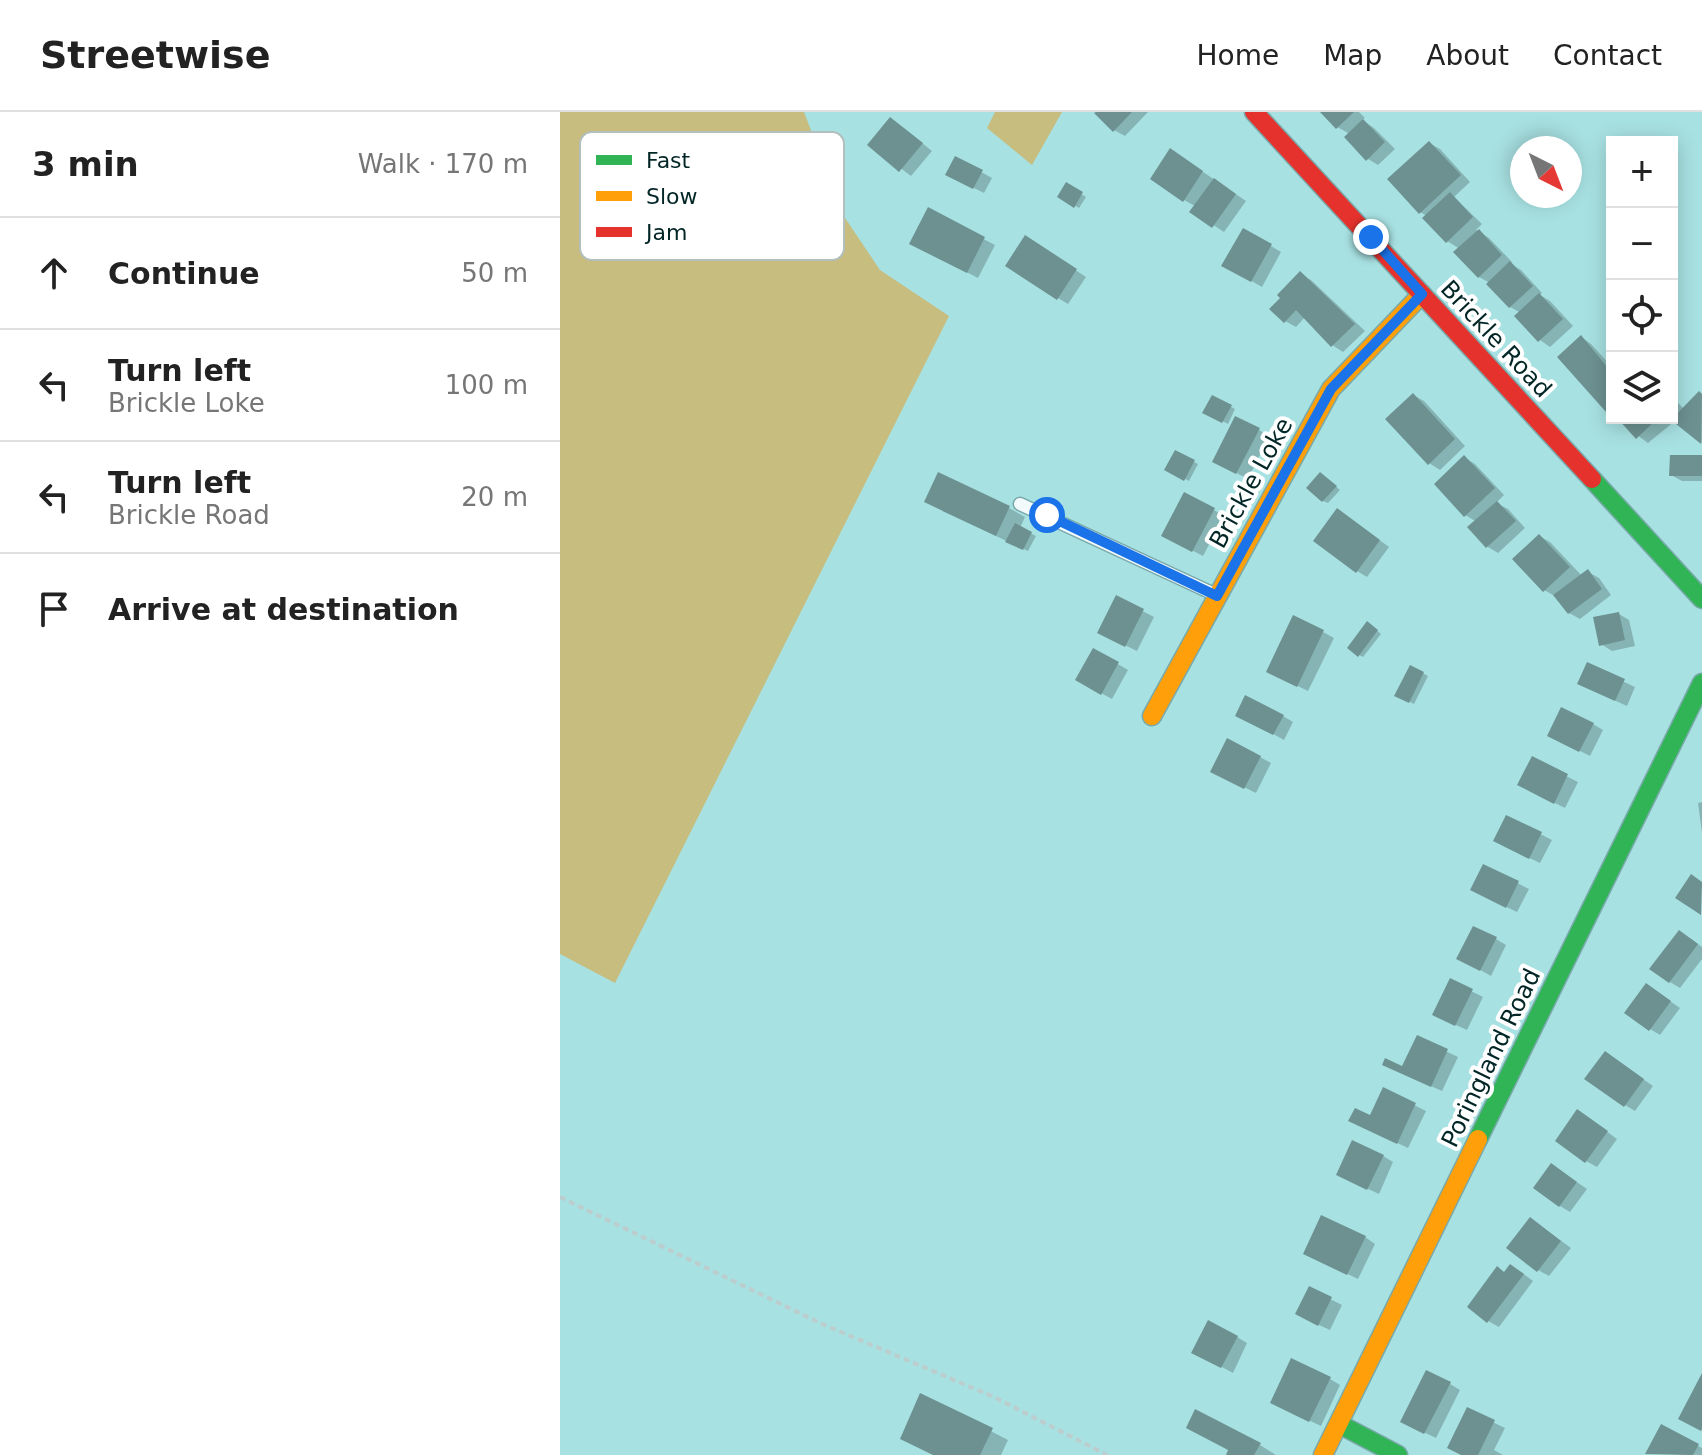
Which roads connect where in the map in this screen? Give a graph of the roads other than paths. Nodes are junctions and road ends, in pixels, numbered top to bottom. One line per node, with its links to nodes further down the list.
1 (1254, 112): 2 (street, Brickle Road)
2 (1422, 294): 4 (street, Brickle Loke); 5 (street, Brickle Road)
3 (1020, 504): 4 (lane)
4 (1217, 596): 7 (street, Brickle Loke)
5 (1702, 599)
6 (1702, 683): 8 (street, Poringland Road)
7 (1152, 716)
8 (1339, 1424): 9 (street, Poringland Road); 10 (street)
9 (1323, 1455)
10 (1398, 1455)

